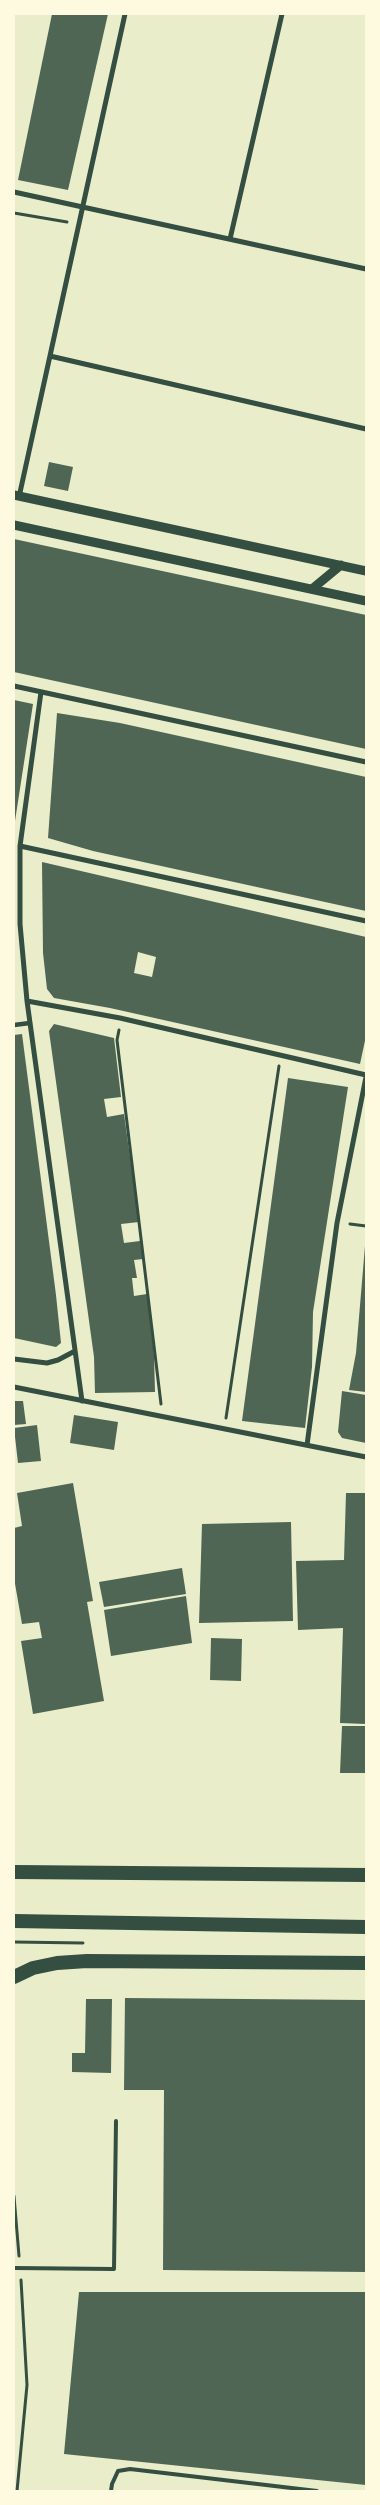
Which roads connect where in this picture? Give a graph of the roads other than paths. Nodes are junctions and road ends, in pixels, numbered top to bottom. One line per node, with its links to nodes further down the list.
1 (125, 14): 4 (street)
2 (282, 14): 5 (street)
3 (14, 192): 4 (street)
4 (83, 206): 5 (street); 7 (street)
5 (230, 239): 6 (street)
6 (366, 269)
7 (50, 356): 8 (street); 9 (street)
8 (366, 429)
9 (16, 496): 11 (street)
10 (14, 525): 13 (street)
11 (341, 565): 12 (street); 13 (street)
12 (366, 571)
13 (312, 589): 14 (street)
14 (366, 601)
15 (14, 686): 16 (street)
16 (41, 692): 17 (street); 18 (street)
17 (366, 762)
18 (20, 846): 19 (street); 20 (street)
19 (366, 921)
20 (28, 1001): 21 (street); 23 (street)
21 (30, 1023): 22 (street); 24 (street)
22 (14, 1025)
23 (366, 1076): 28 (street)
24 (75, 1351): 25 (street); 27 (street)
25 (14, 1358)
26 (14, 1387): 27 (street)
27 (82, 1401): 28 (street)
28 (307, 1445): 29 (street)
29 (366, 1457)
30 (14, 1872): 31 (highway)
31 (366, 1875)
32 (14, 1921): 33 (highway)
33 (366, 1927)
34 (366, 1963): 35 (highway)
35 (14, 1977)
36 (116, 2121): 37 (lane)
37 (14, 2268)
38 (111, 2491): 39 (lane)
39 (317, 2491)

